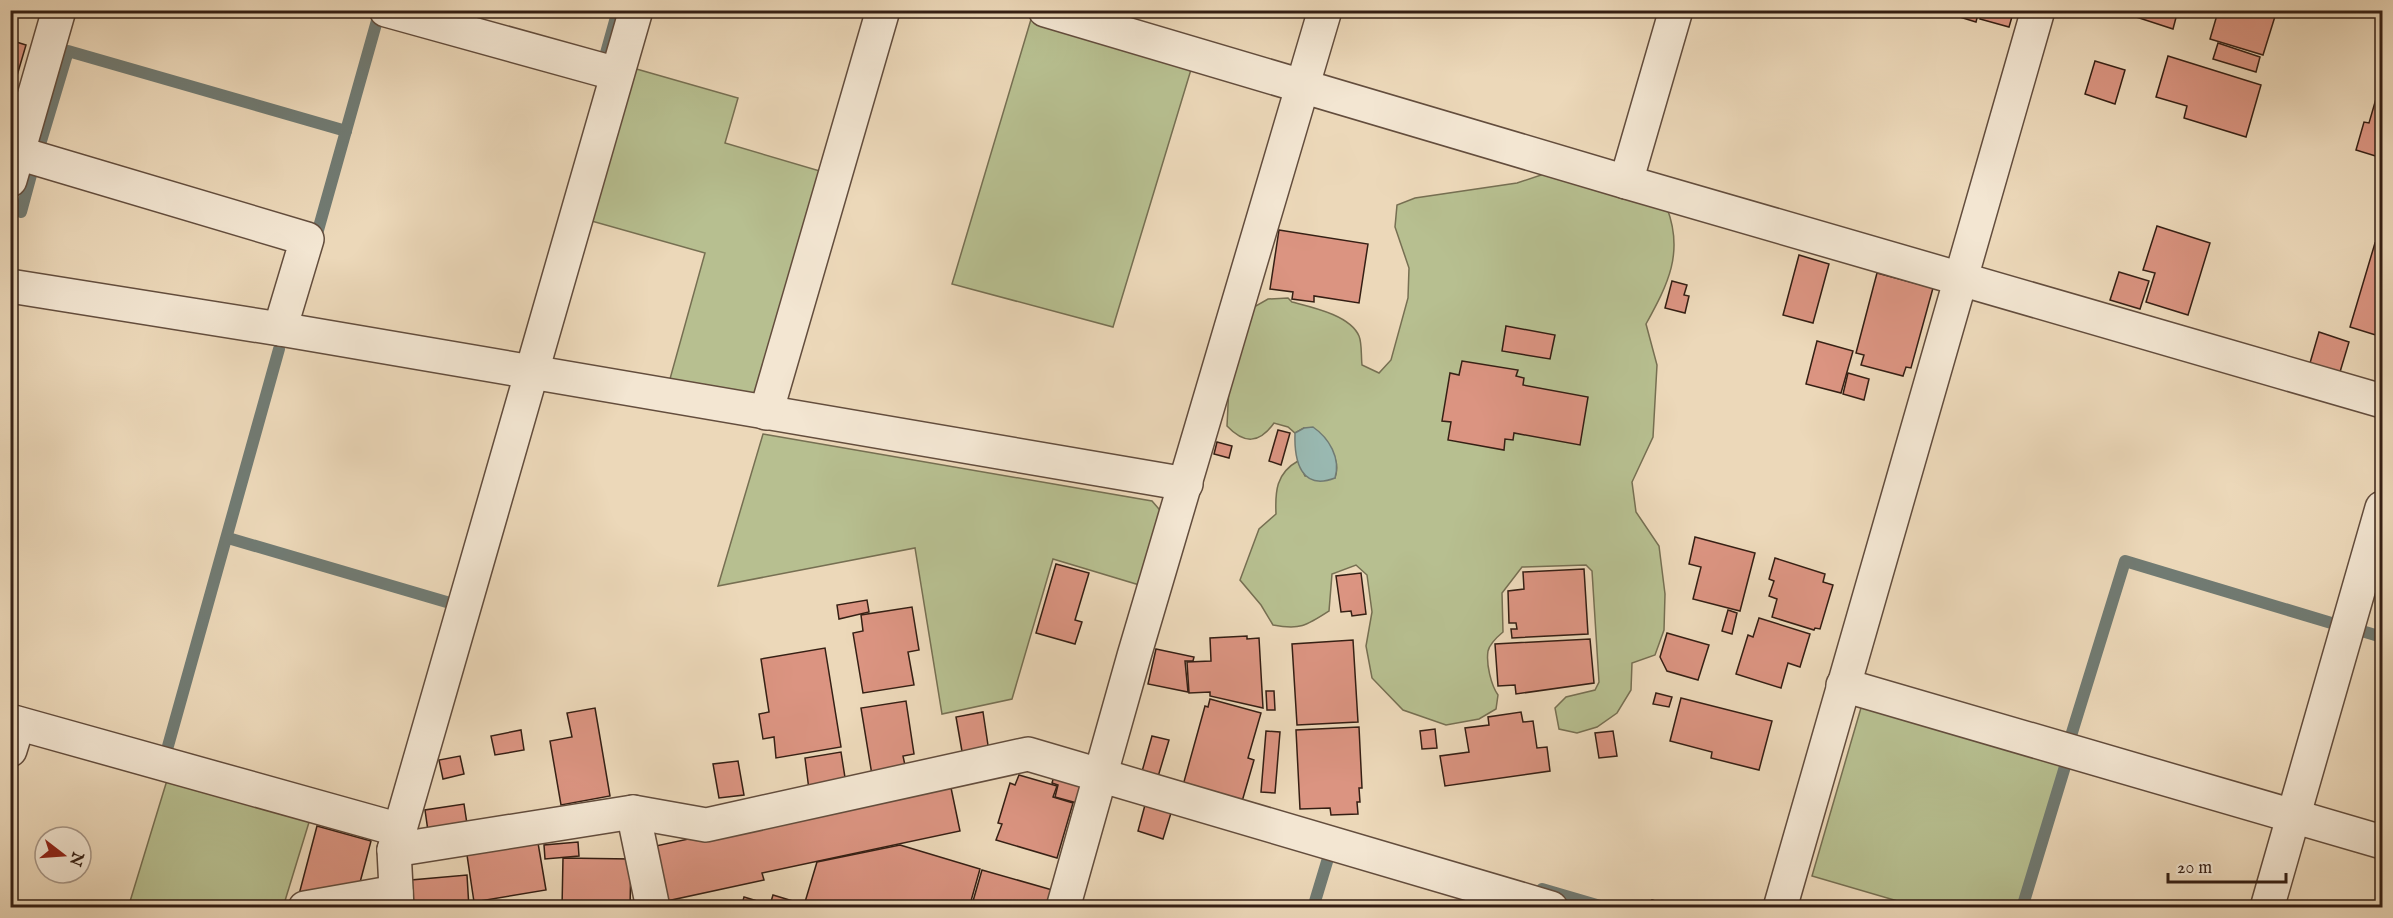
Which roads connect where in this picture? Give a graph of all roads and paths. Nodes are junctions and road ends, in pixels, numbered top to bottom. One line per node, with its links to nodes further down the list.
1 (59, 10): 11 (street)
2 (386, 10): 9 (street)
3 (636, 10): 9 (street)
4 (883, 10): 19 (street)
5 (1045, 10): 10 (street)
6 (1325, 10): 10 (street)
7 (1676, 10): 13 (street)
8 (2038, 10): 14 (street)
9 (617, 74): 17 (street)
10 (1303, 86): 13 (street); 20 (street)
11 (23, 89): 12 (street)
12 (14, 167): 16 (street)
13 (1626, 182): 14 (street)
14 (1960, 279): 18 (street); 22 (street)
15 (10, 286): 16 (street)
16 (280, 328): 17 (street)
17 (532, 373): 19 (street); 27 (street)
18 (2382, 401)
19 (766, 413): 20 (street)
20 (1186, 484): 24 (street)
21 (2382, 508): 26 (street)
22 (1844, 685): 26 (street); 34 (street)
23 (13, 732): 27 (street)
24 (1100, 777): 25 (street); 32 (street); 33 (street)
25 (633, 812): 27 (street); 31 (street)
26 (2294, 816): 28 (street); 35 (street)
27 (397, 840): 29 (street)
28 (2382, 842)
29 (397, 900): 30 (street)
30 (305, 908)
31 (653, 908)
32 (1063, 908)
33 (1551, 908)
34 (1780, 908)
35 (2267, 908)

